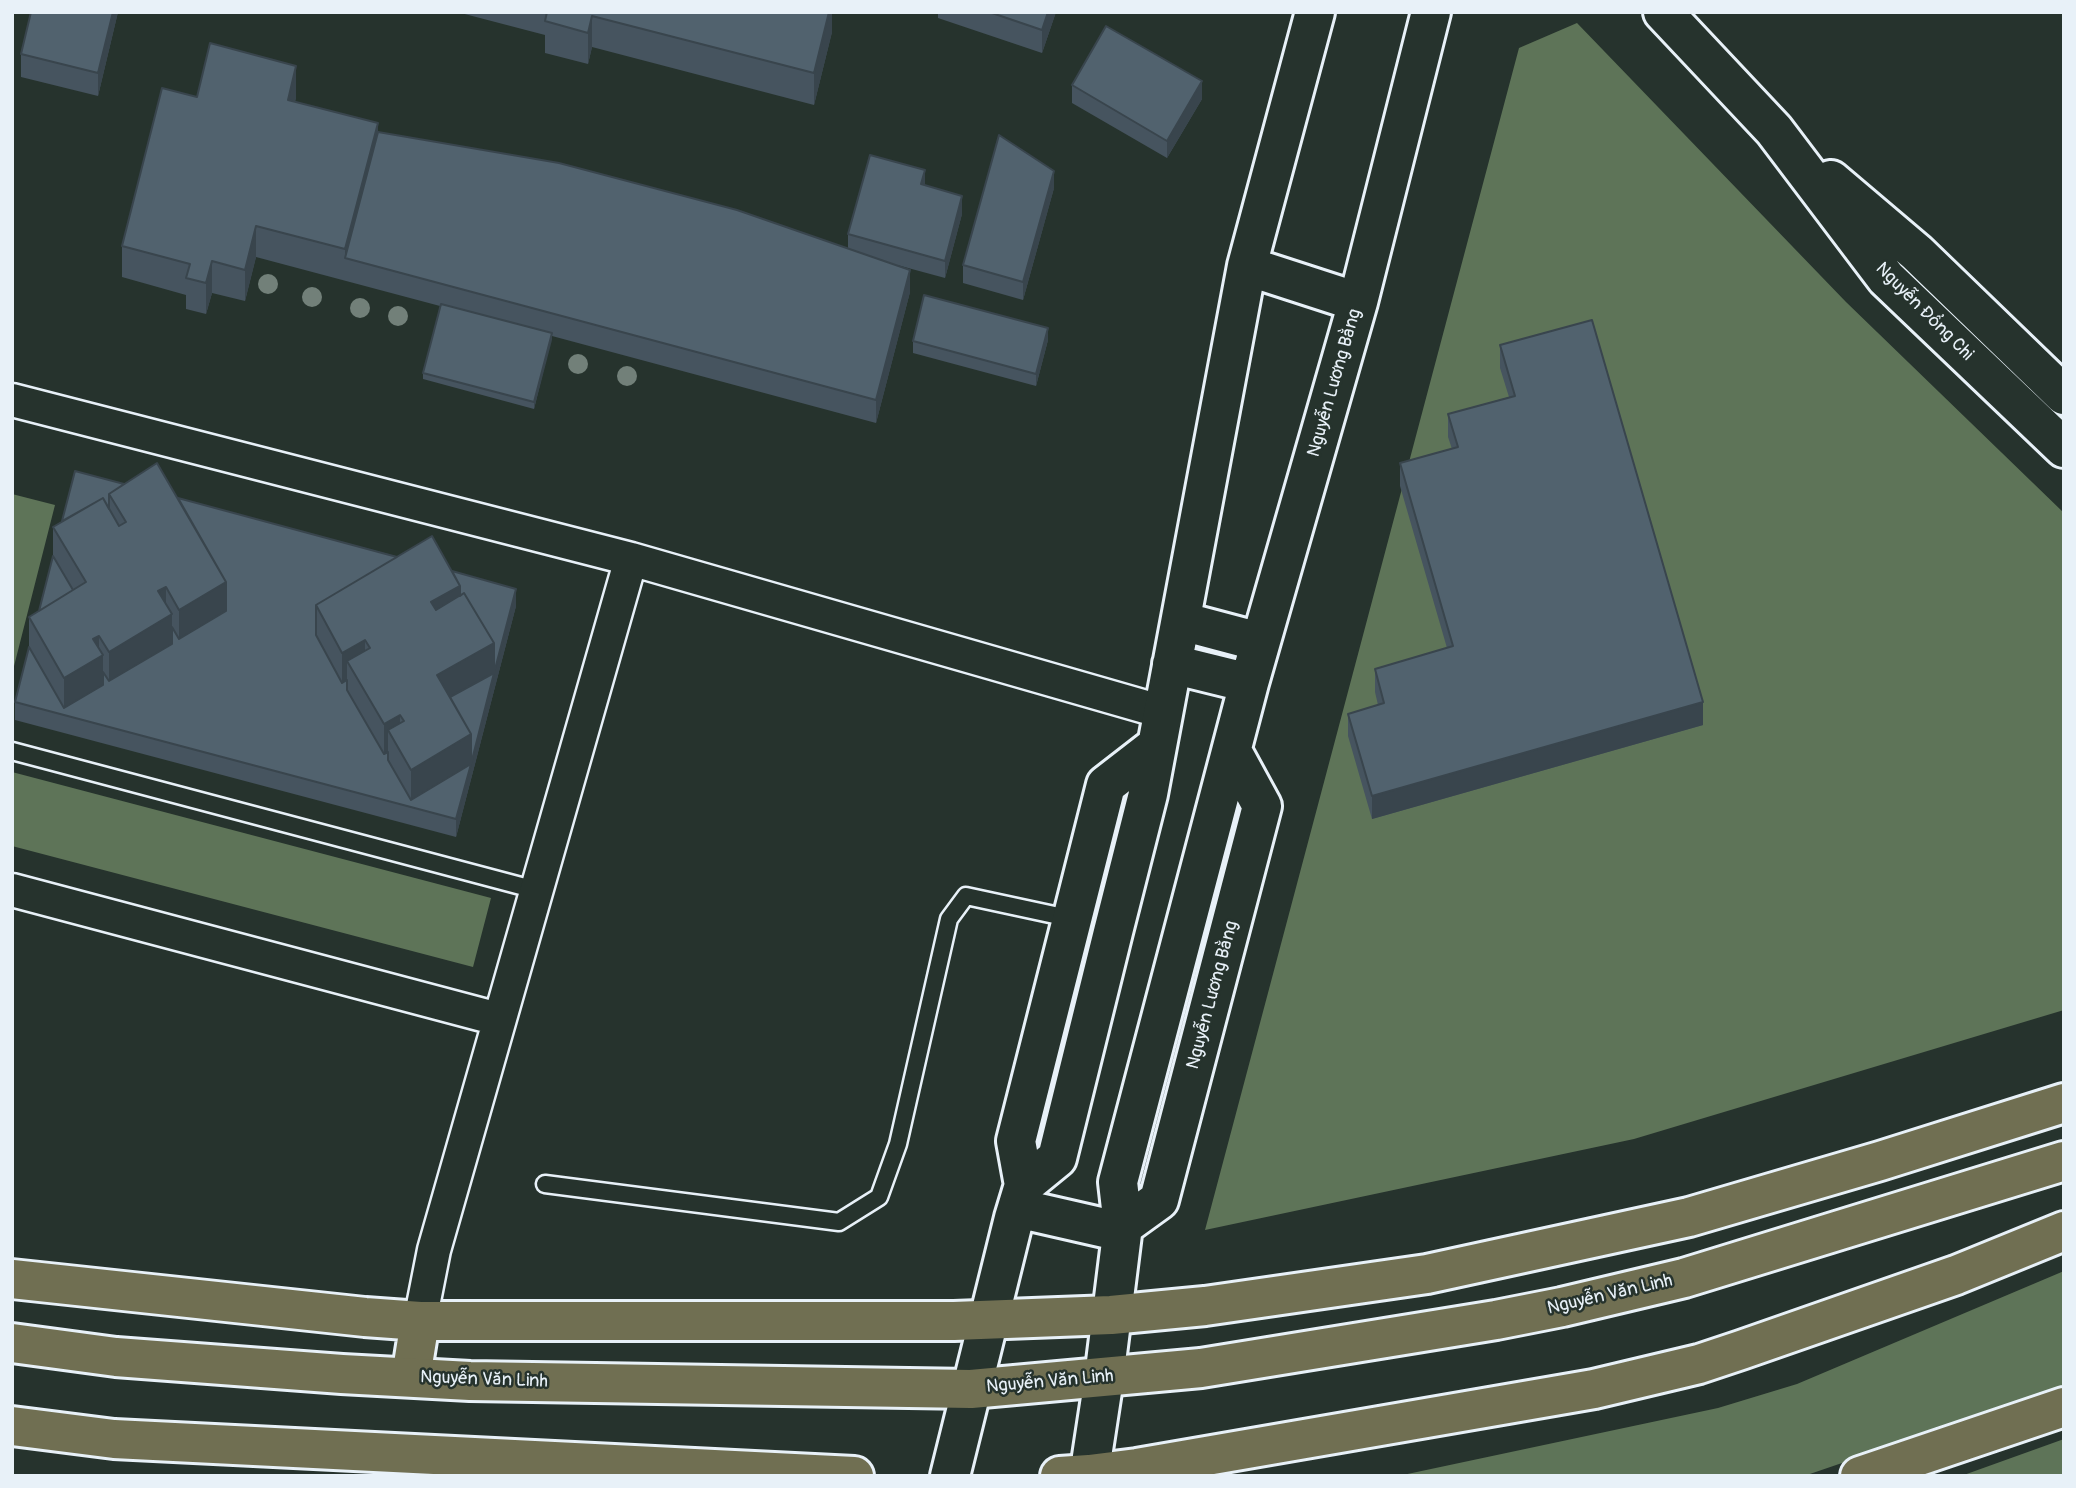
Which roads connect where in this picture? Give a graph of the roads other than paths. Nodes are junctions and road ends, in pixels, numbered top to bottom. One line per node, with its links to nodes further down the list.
1 (1315, 12): 5 (main road)
2 (1663, 12): 4 (main road, Nguyễn Đổng Chi)
3 (1427, 13): 6 (main road, Nguyễn Lương Bằng)
4 (1773, 130): 7 (main road, Nguyễn Đổng Chi); 9 (main road, Nguyễn Đổng Chi)
5 (1247, 266): 6 (main road); 11 (main road)
6 (1358, 302): 12 (main road, Nguyễn Lương Bằng)
7 (2064, 395)
8 (12, 400): 10 (street)
9 (2056, 426)
10 (631, 559): 15 (street); 18 (street)
11 (1181, 621): 12 (main road); 13 (main road)
12 (1260, 642): 14 (main road, Nguyễn Lương Bằng)
13 (1172, 664): 14 (main road); 15 (main road)
14 (1249, 683): 25 (main road, Nguyễn Lương Bằng)
15 (1159, 730): 19 (main road); 24 (main road)
16 (12, 751): 18 (lane)
17 (12, 890): 20 (street)
18 (536, 890): 20 (street)
19 (1073, 919): 23 (lane); 24 (main road)
20 (498, 1019): 30 (street)
21 (2064, 1103): 28 (main road)
22 (2064, 1161): 33 (main road, Nguyễn Văn Linh)
23 (545, 1184)
24 (1021, 1196): 25 (main road); 29 (main road)
25 (1122, 1229): 28 (main road)
26 (2064, 1231): 37 (main road)
27 (12, 1279): 30 (main road)
28 (1111, 1315): 29 (main road); 33 (main road)
29 (989, 1319): 30 (main road); 34 (main road)
30 (420, 1321): 32 (main road)
31 (12, 1343): 32 (main road, Nguyễn Văn Linh)
32 (411, 1377): 34 (main road, Nguyễn Văn Linh)
33 (1104, 1378): 34 (main road, Nguyễn Văn Linh); 37 (main road)
34 (971, 1389): 39 (main road)
35 (2064, 1407): 40 (main road)
36 (12, 1426): 38 (main road)
37 (1079, 1475)
38 (854, 1476)
39 (950, 1476)
40 (1860, 1476)

